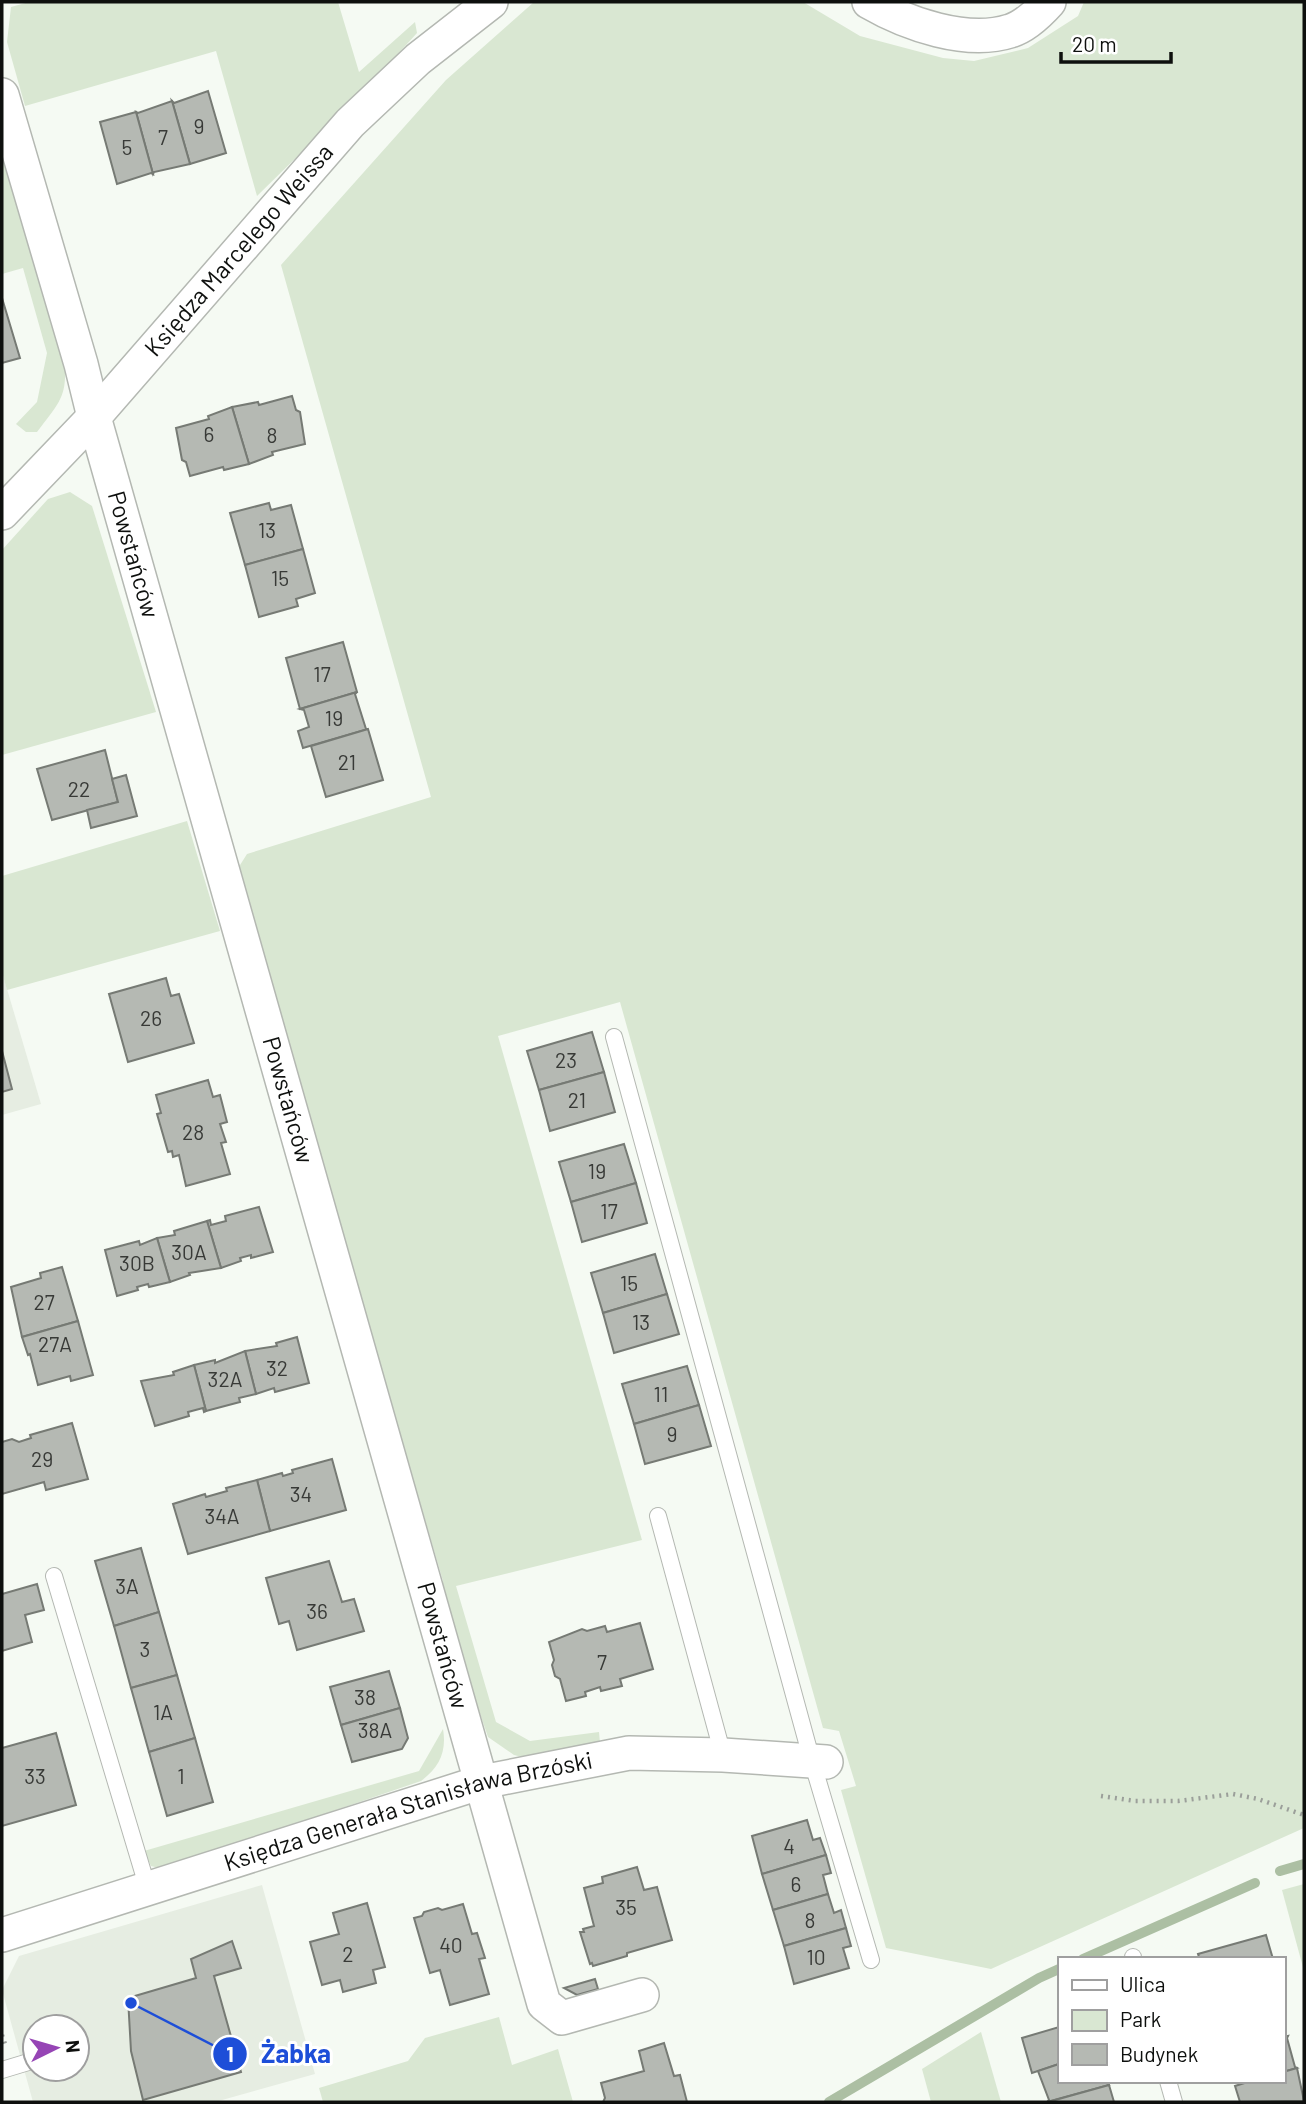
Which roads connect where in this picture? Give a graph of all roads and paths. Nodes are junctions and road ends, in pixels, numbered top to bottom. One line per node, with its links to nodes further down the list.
1 (491, 2): 5 (street, Księdza Marcelego Weissa)
2 (869, 2): 3 (street)
3 (1049, 2)
4 (2, 95): 5 (street, Powstańców)
5 (94, 417): 6 (street, Księdza Marcelego Weissa); 12 (street, Powstańców)
6 (2, 513)
7 (614, 1037): 11 (lane)
8 (658, 1516): 10 (lane)
9 (54, 1576): 15 (lane)
10 (723, 1755): 11 (street, Księdza Generała Stanisława Brzóski); 12 (street, Księdza Generała Stanisława Brzóski)
11 (819, 1762): 17 (lane)
12 (482, 1782): 15 (street, Księdza Generała Stanisława Brzóski); 18 (street, Powstańców)
13 (1101, 1796): 14 (path)
14 (1304, 1815)
15 (148, 1889): 16 (street, Księdza Generała Stanisława Brzóski)
16 (2, 1935)
17 (871, 1960)
18 (642, 1995)
19 (21, 2064): 20 (lane)
20 (2, 2070)
21 (1169, 2083): 22 (lane)
22 (1174, 2102)

